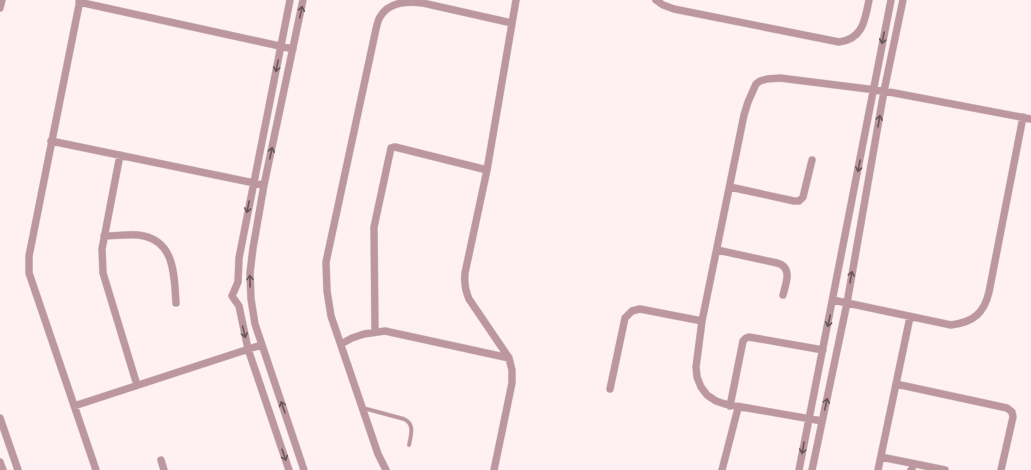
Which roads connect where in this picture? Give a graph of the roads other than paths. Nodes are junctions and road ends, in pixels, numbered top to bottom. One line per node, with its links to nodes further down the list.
1 (2, 0): 10 (street)
2 (290, 0): 12 (street)
3 (303, 0): 13 (street, one-way to 3)
4 (516, 0): 11 (street)
5 (656, 0): 6 (street)
6 (869, 0)
7 (891, 0): 14 (street, one-way to 14)
8 (903, 0): 15 (street)
9 (79, 1): 12 (street); 18 (street)
10 (0, 8)
11 (512, 24): 21 (street); 34 (street)
12 (281, 47): 13 (street); 22 (street, one-way to 22)
13 (293, 49): 23 (street, one-way to 13)
14 (873, 90): 15 (street); 24 (street); 28 (street, one-way to 28)
15 (884, 91): 16 (street); 30 (street, one-way to 15)
16 (1023, 117): 17 (street); 31 (street)
17 (1031, 119)
18 (51, 141): 19 (street); 42 (street)
19 (120, 155): 22 (street); 25 (street)
20 (812, 160): 24 (street)
21 (487, 170): 33 (street); 38 (street)
22 (253, 182): 23 (street); 36 (street, one-way to 36)
23 (264, 185): 35 (street, one-way to 23)
24 (730, 187): 26 (street)
25 (104, 236): 29 (street); 40 (street)
26 (717, 250): 27 (street); 32 (street)
27 (784, 295)
28 (833, 300): 30 (street); 37 (street, one-way to 37)
29 (176, 303)
30 (847, 303): 31 (street); 48 (street, one-way to 30)
31 (910, 317): 39 (street)
32 (702, 321): 41 (street); 43 (street)
33 (375, 332): 34 (street); 38 (street)
34 (341, 344): 44 (street)
35 (261, 345): 36 (street); 58 (street, one-way to 35)
36 (248, 349): 40 (street); 57 (street, one-way to 57)
37 (823, 350): 43 (street); 47 (street)
38 (509, 358): 60 (street)
39 (896, 384): 50 (street); 66 (street)
40 (137, 385): 42 (street)
41 (610, 389)
42 (74, 406): 55 (street)
43 (730, 406): 45 (street)
44 (363, 408): 49 (lane); 59 (street)
45 (738, 408): 47 (street); 61 (street)
46 (0, 418): 54 (street)
47 (808, 419): 48 (street); 62 (street, one-way to 62)
48 (822, 422): 63 (street)
49 (409, 445)
50 (881, 457): 64 (street); 65 (street)
51 (161, 460): 56 (street)
52 (0, 462): 53 (street)
53 (3, 470)
54 (18, 470)
55 (96, 470)
56 (164, 470)
57 (289, 470)
58 (304, 470)
59 (386, 470)
60 (494, 470)
61 (722, 470)
62 (799, 470)
63 (812, 470)
64 (878, 470)
65 (944, 470)
66 (1000, 470)

